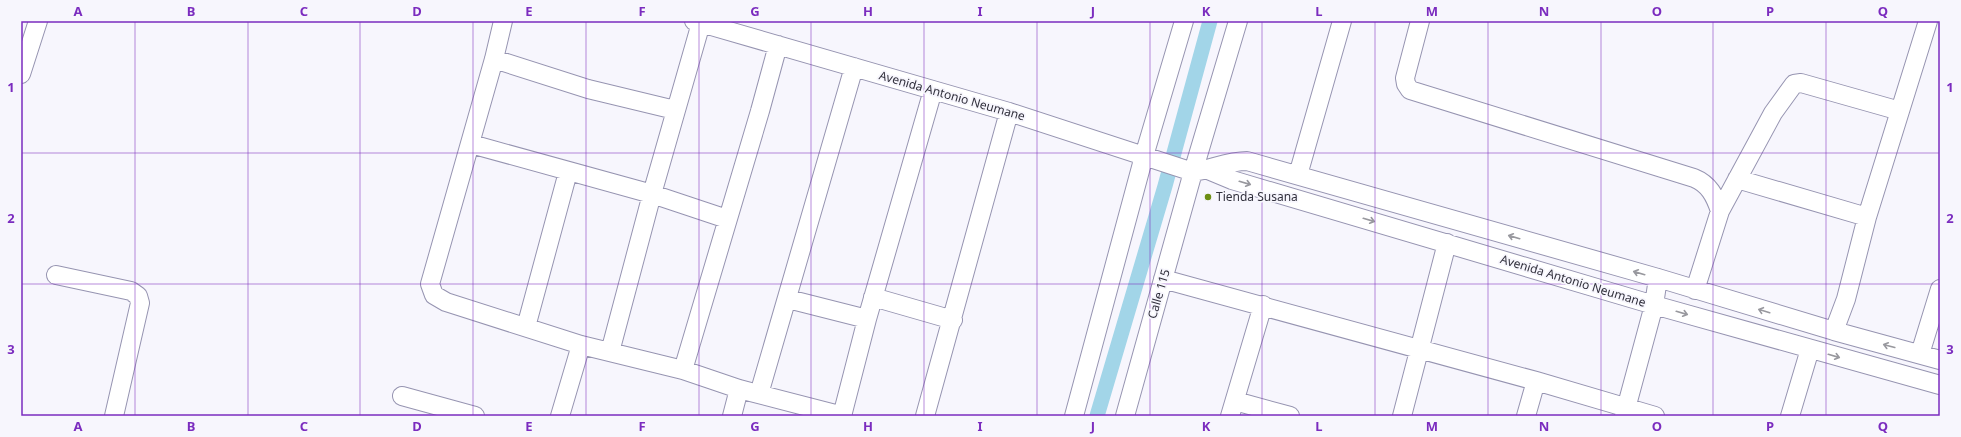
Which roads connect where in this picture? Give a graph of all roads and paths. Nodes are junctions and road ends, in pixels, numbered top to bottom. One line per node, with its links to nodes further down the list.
1 (38, 21): 12 (street)
2 (503, 21): 10 (street)
3 (1184, 21): 18 (street)
4 (1238, 21): 19 (street, Calle 115)
5 (1342, 21): 21 (street)
6 (1420, 21): 24 (street)
7 (1928, 21): 15 (street)
8 (698, 22): 9 (street, Avenida Antonio Neumane); 14 (street)
9 (778, 45): 11 (street, Avenida Antonio Neumane); 26 (street)
10 (494, 59): 14 (street); 17 (street)
11 (854, 67): 13 (street, Avenida Antonio Neumane); 34 (street)
12 (21, 74)
13 (933, 90): 16 (street, Avenida Antonio Neumane); 33 (street)
14 (675, 110): 23 (street)
15 (1900, 111): 22 (street); 25 (street)
16 (1009, 112): 18 (street, Avenida Antonio Neumane); 38 (street)
17 (470, 144): 20 (street); 39 (street)
18 (1148, 157): 19 (street, Avenida Antonio Neumane); 61 (street)
19 (1196, 170): 21 (street, Avenida Antonio Neumane); 27 (street, Avenida Antonio Neumane, one-way to 27); 30 (street, Calle 115)
20 (568, 172): 23 (street); 39 (street)
21 (1298, 175): 29 (street, Avenida Antonio Neumane, one-way to 21)
22 (1737, 180): 24 (street); 25 (street)
23 (652, 194): 26 (street); 44 (street)
24 (1720, 211): 32 (street)
25 (1867, 217): 40 (street)
26 (726, 219): 47 (street)
27 (1447, 243): 36 (street, Avenida Antonio Neumane); 42 (street)
28 (56, 275): 55 (street)
29 (1658, 278): 32 (street, Avenida Antonio Neumane); 36 (street)
30 (1163, 279): 35 (street); 62 (street, Calle 115)
31 (1940, 289): 45 (street)
32 (1695, 290): 40 (street, Avenida Antonio Neumane, one-way to 32)
33 (873, 297): 37 (street); 38 (street)
34 (788, 299): 37 (street); 51 (street)
35 (1262, 305): 42 (street); 53 (street)
36 (1654, 305): 43 (street, Avenida Antonio Neumane, one-way to 43); 54 (street)
37 (866, 319): 59 (street)
38 (953, 320): 60 (street)
39 (526, 328): 41 (street)
40 (1834, 331): 45 (street, Avenida Antonio Neumane, one-way to 40)
41 (581, 345): 44 (street); 57 (street)
42 (1420, 349): 48 (street); 64 (street)
43 (1810, 349): 49 (street, Avenida Antonio Neumane, one-way to 49); 67 (street)
44 (610, 352): 47 (street)
45 (1920, 354): 46 (street, Avenida Antonio Neumane)
46 (1940, 360)
47 (683, 370): 50 (street)
48 (1536, 381): 54 (street); 65 (street)
49 (1940, 385)
50 (738, 389): 51 (street); 58 (street)
51 (759, 394): 59 (street)
52 (402, 396): 56 (street)
53 (1232, 408): 63 (street)
54 (1625, 412): 66 (street)
55 (114, 416)
56 (475, 416)
57 (560, 416)
58 (732, 416)
59 (842, 416)
60 (926, 416)
61 (1074, 416)
62 (1125, 416)
63 (1290, 416)
64 (1402, 416)
65 (1526, 416)
66 (1655, 416)
67 (1790, 416)

